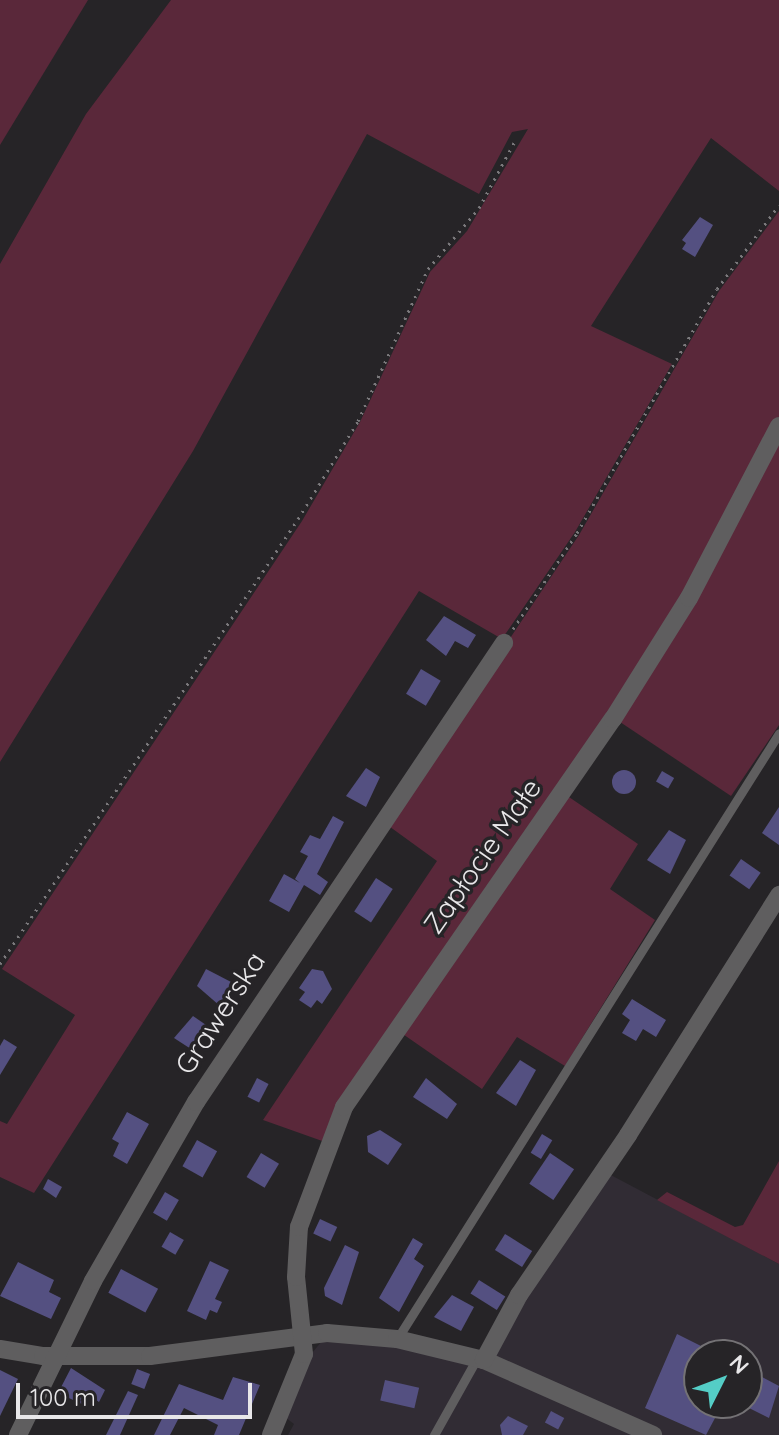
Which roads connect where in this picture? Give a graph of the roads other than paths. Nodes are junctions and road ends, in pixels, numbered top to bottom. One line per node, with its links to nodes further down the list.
1 (779, 426): 5 (street, Zapłocie Małe)
2 (504, 643): 8 (street, Grawerska)
3 (779, 733): 6 (lane)
4 (779, 895): 9 (street)
5 (304, 1337): 6 (street); 8 (street); 11 (street, Zapłocie Małe)
6 (397, 1339): 9 (street)
7 (0, 1349): 8 (street)
8 (54, 1356): 10 (street, Grawerska)
9 (480, 1359): 12 (lane); 13 (street)
10 (18, 1435)
11 (271, 1435)
12 (434, 1435)
13 (653, 1435)

